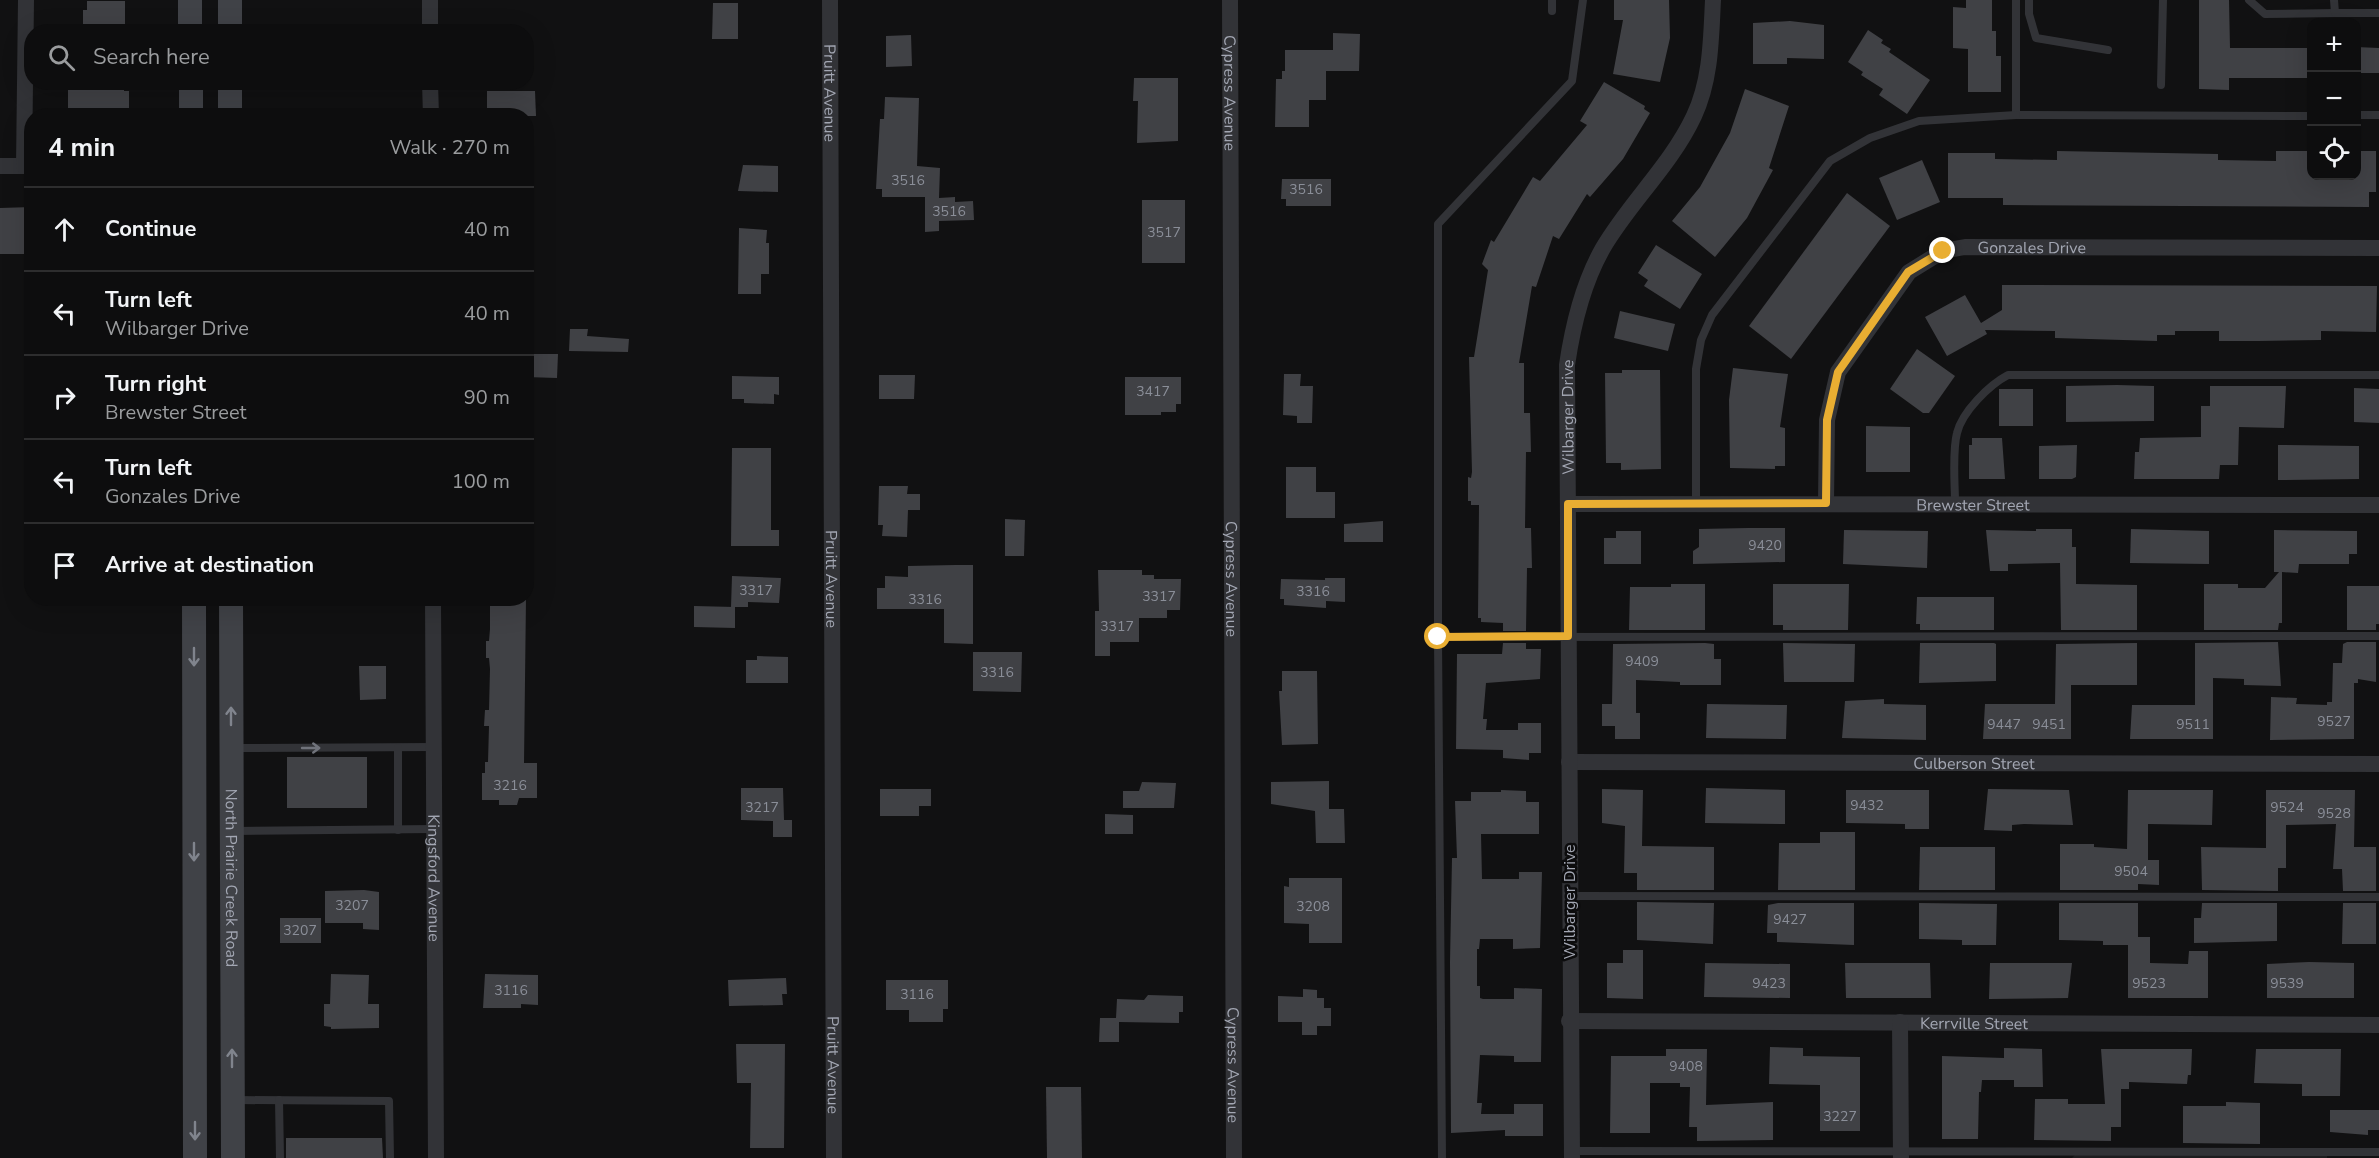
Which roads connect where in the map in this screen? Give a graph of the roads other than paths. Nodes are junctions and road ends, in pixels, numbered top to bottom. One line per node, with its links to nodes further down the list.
1 (26, 0): 18 (street)
2 (190, 0): 19 (main road)
3 (230, 0): 20 (main road)
4 (430, 0): 21 (street)
5 (830, 0): 76 (street, Pruitt Avenue)
6 (1230, 0): 77 (street, Cypress Avenue)
7 (1552, 0): 15 (lane)
8 (1583, 0): 50 (lane)
9 (1713, 0): 42 (street, Wilbarger Drive)
10 (2016, 0): 34 (lane)
11 (2029, 0): 22 (lane)
12 (2163, 0): 23 (lane)
13 (2249, 0): 16 (lane)
14 (2334, 0): 16 (lane)
15 (1552, 11)
16 (2335, 13): 17 (lane)
17 (2379, 13)
18 (26, 24)
19 (190, 24)
20 (230, 24)
21 (430, 24)
22 (2108, 50)
23 (2161, 85)
24 (27, 90): 28 (street)
25 (190, 90): 29 (main road)
26 (230, 90): 30 (main road)
27 (430, 90): 31 (street)
28 (27, 108)
29 (191, 108)
30 (230, 108)
31 (431, 108)
32 (2361, 115): 33 (lane)
33 (2379, 115)
34 (2016, 116): 35 (lane); 43 (lane)
35 (2307, 116)
36 (0, 166): 37 (street)
37 (24, 166)
38 (2379, 248): 40 (street, Gonzales Drive)
39 (2379, 375): 41 (lane)
40 (1826, 503): 41 (street, Brewster Street); 43 (street, Brewster Street)
41 (1955, 503): 44 (street, Brewster Street)
42 (1568, 504): 43 (street, Brewster Street); 48 (street, Wilbarger Drive)
43 (1696, 504)
44 (2379, 505)
45 (194, 606): 71 (main road, one-way to 71)
46 (231, 606): 52 (main road, North Prairie Creek Road, one-way to 46)
47 (433, 606): 51 (street, Kingsford Avenue)
48 (1568, 636): 49 (lane); 50 (lane); 54 (street, Wilbarger Drive)
49 (2379, 636)
50 (1438, 637): 78 (lane)
51 (434, 747): 53 (lane); 56 (street, Kingsford Avenue)
52 (231, 748): 53 (lane, one-way to 53); 58 (main road, North Prairie Creek Road)
53 (398, 748): 57 (lane)
54 (1569, 762): 55 (street, Culberson Street); 59 (street, Wilbarger Drive)
55 (2379, 764)
56 (434, 829): 57 (lane); 75 (street, Kingsford Avenue)
57 (398, 830): 58 (lane)
58 (232, 831): 64 (main road, North Prairie Creek Road, one-way to 58)
59 (1568, 896): 60 (lane); 61 (street, Wilbarger Drive)
60 (2379, 897)
61 (1569, 1022): 62 (street, Kerrville Street); 67 (street, Wilbarger Drive)
62 (1900, 1022): 63 (street, Kerrville Street); 69 (street)
63 (2379, 1025)
64 (232, 1100): 65 (lane); 72 (main road, North Prairie Creek Road)
65 (279, 1100): 73 (lane); 74 (lane)
66 (2379, 1152): 70 (lane)
67 (1572, 1154): 68 (lane)
68 (1735, 1155): 69 (lane)
69 (1901, 1155): 70 (lane)
70 (2033, 1155)
71 (195, 1158)
72 (233, 1158)
73 (280, 1158)
74 (390, 1158)
75 (436, 1158)
76 (834, 1158)
77 (1234, 1158)
78 (1442, 1158)

